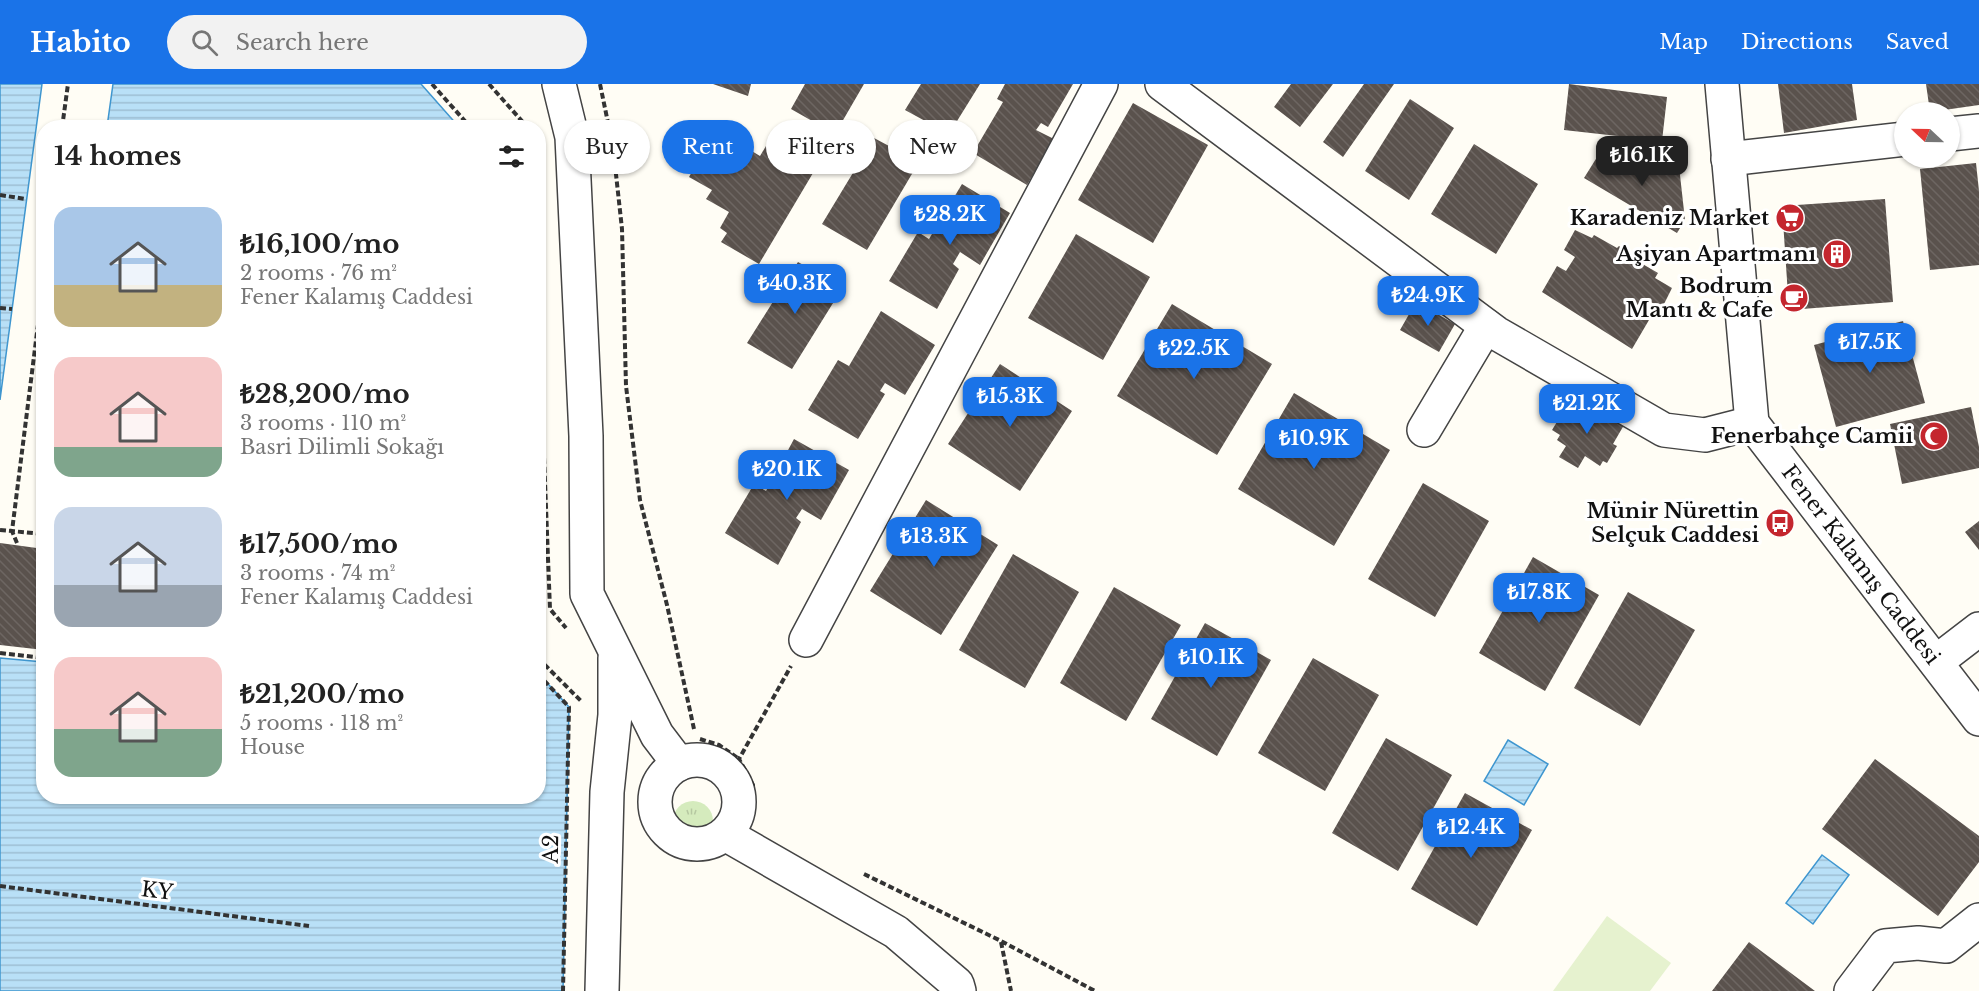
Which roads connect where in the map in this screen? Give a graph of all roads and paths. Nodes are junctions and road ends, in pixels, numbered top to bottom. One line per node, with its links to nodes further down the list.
1 (68, 84): 9 (path)
2 (432, 84): 10 (path)
3 (489, 84): 11 (path)
4 (559, 84): 30 (street)
5 (600, 84): 36 (path)
6 (1101, 84): 29 (street)
7 (1162, 84): 20 (street)
8 (1722, 84): 15 (street)
9 (63, 120)
10 (464, 120)
11 (521, 120)
12 (1979, 130): 13 (street)
13 (1960, 133)
14 (1894, 140): 15 (street)
15 (1728, 159): 22 (street)
16 (0, 195): 17 (path)
17 (26, 199)
18 (0, 308): 19 (path)
19 (12, 309)
20 (1486, 326): 22 (street); 23 (street)
21 (36, 340): 25 (path)
22 (1752, 423): 33 (street, Fener Kalamış Caddesi)
23 (1424, 430)
24 (0, 530): 25 (path)
25 (12, 531): 26 (path); 27 (path)
26 (36, 533)
27 (17, 543)
28 (1979, 629): 33 (street)
29 (806, 640): 36 (path)
30 (615, 650): 37 (street); 45 (street)
31 (0, 653): 32 (path)
32 (36, 657)
33 (1936, 662): 35 (street, Fener Kalamış Caddesi)
34 (546, 683): 44 (path, A2)
35 (1979, 718)
36 (739, 759): 38 (path)
37 (679, 764): 38 (street); 38 (street)
38 (739, 827): 46 (street)
39 (855, 870): 43 (path)
40 (0, 886): 42 (path, KY)
41 (1979, 920): 49 (street)
42 (309, 926)
43 (1001, 941): 47 (path); 48 (path)
44 (563, 991)
45 (603, 991)
46 (959, 991)
47 (1011, 991)
48 (1095, 991)
49 (1851, 991)

